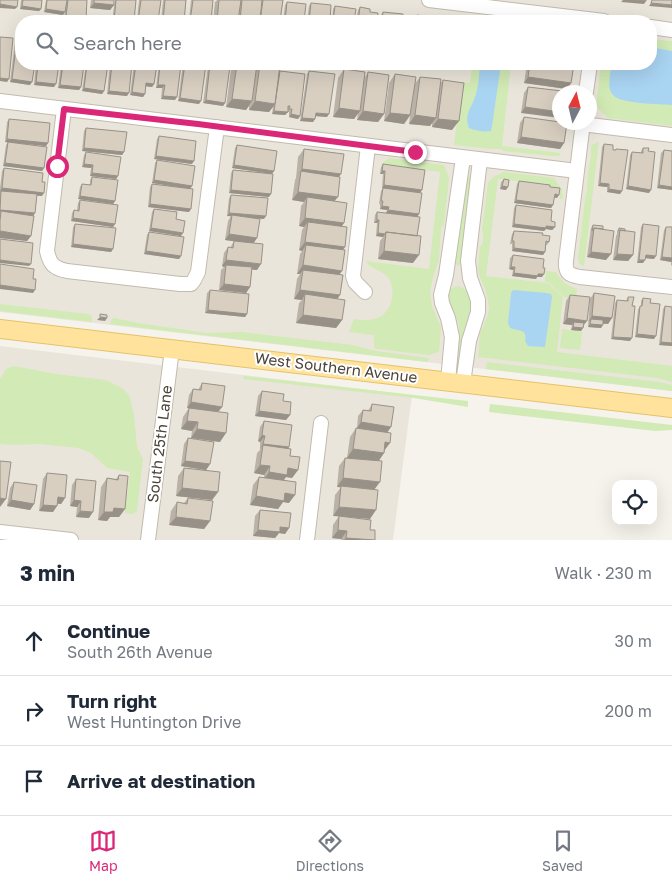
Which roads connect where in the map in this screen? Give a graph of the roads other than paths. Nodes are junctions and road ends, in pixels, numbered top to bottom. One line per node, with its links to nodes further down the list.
1 (429, 0): 2 (street)
2 (550, 15)
3 (657, 28): 4 (street)
4 (672, 30)
5 (589, 70): 6 (street)
6 (587, 85)
7 (0, 101): 8 (street)
8 (64, 109): 10 (street); 10 (street)
9 (597, 125): 12 (street)
10 (217, 127): 13 (street)
11 (581, 130): 16 (street)
12 (672, 135)
13 (368, 146): 14 (street); 20 (street)
14 (463, 158): 15 (street); 17 (street)
15 (480, 160): 16 (street); 18 (street)
16 (577, 171): 19 (street)
17 (446, 275): 18 (street); 23 (street)
18 (470, 278): 23 (street)
19 (672, 288)
20 (365, 292)
21 (0, 329): 22 (main road, West Southern Avenue)
22 (172, 348): 23 (main road, West Southern Avenue); 28 (street, South 25th Lane)
23 (456, 382): 24 (main road, West Southern Avenue)
24 (672, 408)
25 (321, 423): 29 (street)
26 (0, 532): 27 (street)
27 (71, 540)
28 (148, 540)
29 (307, 540)

